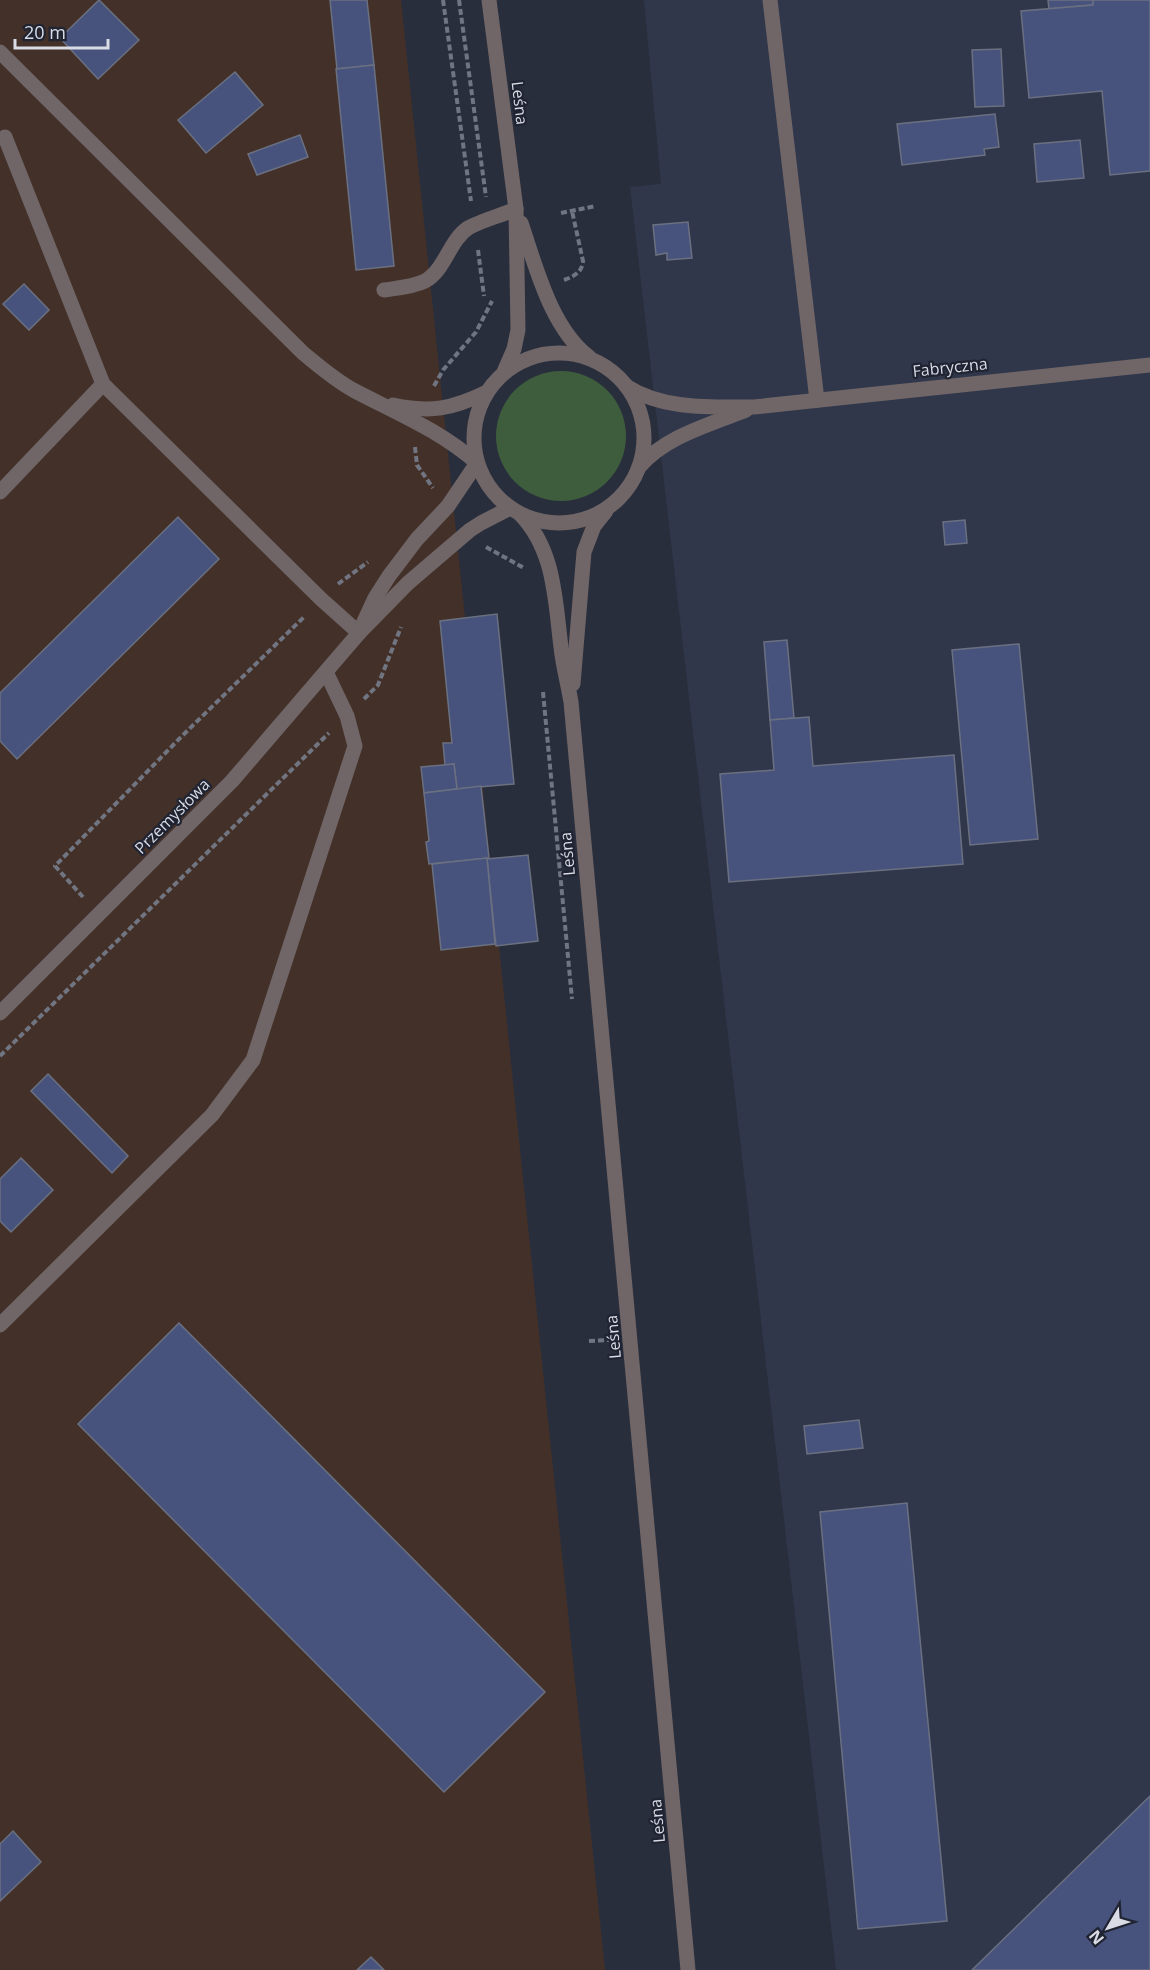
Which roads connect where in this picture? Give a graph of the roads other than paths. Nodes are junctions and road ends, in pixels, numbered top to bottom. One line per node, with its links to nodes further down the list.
1 (489, 0): 5 (street, Leśna)
2 (770, 0): 13 (street)
3 (0, 52): 14 (street)
4 (5, 137): 10 (street)
5 (516, 209): 6 (street); 7 (street, Leśna); 9 (street, Leśna)
6 (384, 290)
7 (592, 359): 9 (street); 11 (street)
8 (1150, 365): 13 (street, Fabryczna)
9 (504, 372): 12 (street)
10 (103, 384): 18 (street); 21 (street)
11 (626, 386): 15 (street, Fabryczna); 17 (street)
12 (487, 392): 14 (street); 16 (street)
13 (817, 400): 15 (street, Fabryczna)
14 (378, 402): 16 (street)
15 (754, 407): 17 (street, Fabryczna)
16 (477, 463): 20 (street); 21 (street, Przemysłowa)
17 (639, 467): 19 (street)
18 (0, 492)
19 (610, 506): 20 (street); 23 (street, Leśna)
20 (515, 511): 21 (street, Przemysłowa); 23 (street, Leśna)
21 (359, 633): 22 (street, Przemysłowa)
22 (326, 672): 24 (street, Przemysłowa); 25 (street)
23 (571, 702): 26 (street, Leśna)
24 (0, 1013)
25 (0, 1326)
26 (688, 1970)

